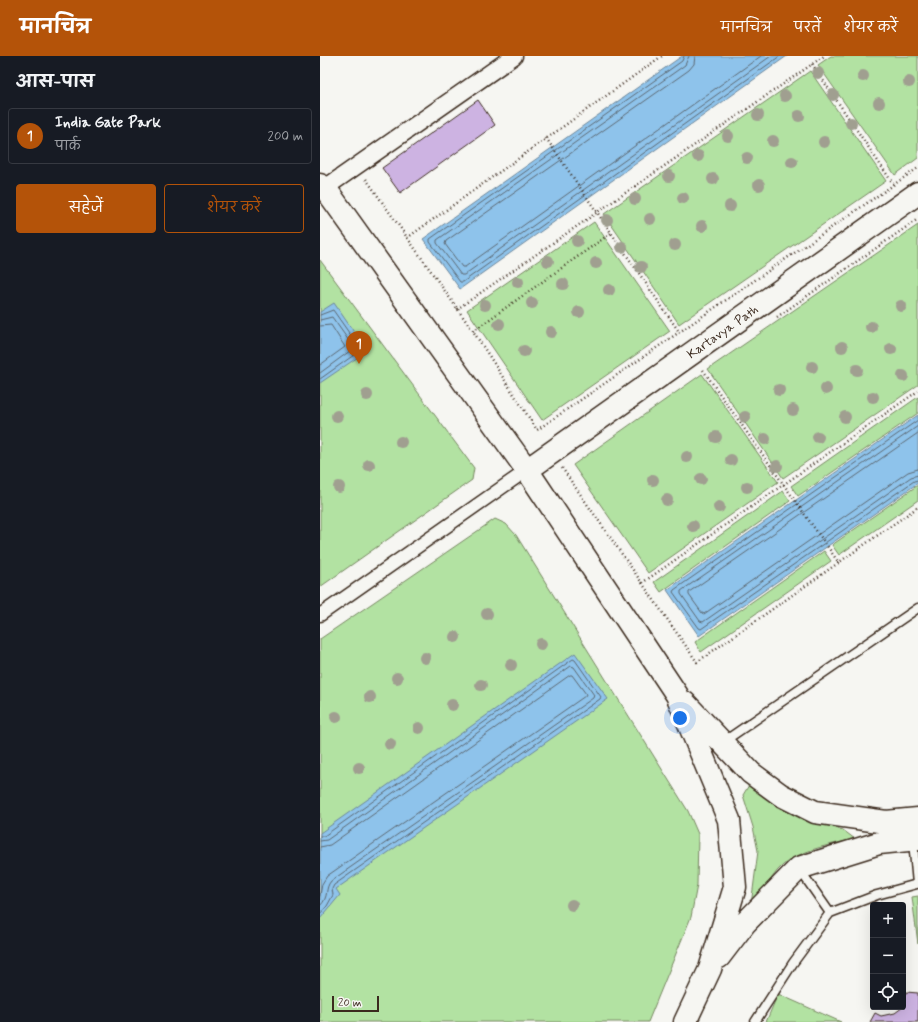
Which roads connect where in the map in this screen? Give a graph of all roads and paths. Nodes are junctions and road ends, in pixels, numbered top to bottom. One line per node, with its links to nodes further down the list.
1 (514, 56): 10 (street)
2 (662, 56): 5 (path)
3 (824, 56): 4 (path)
4 (812, 64): 9 (path); 12 (path)
5 (546, 138): 12 (path); 15 (path)
6 (320, 167): 10 (main road)
7 (918, 168): 9 (path)
8 (366, 179): 15 (path)
9 (894, 185): 19 (path)
10 (322, 186): 25 (main road)
11 (918, 193): 25 (main road, Kartavya Path)
12 (597, 213): 14 (path); 16 (path)
13 (918, 219): 17 (path)
14 (611, 233): 18 (path); 19 (path)
15 (407, 238): 16 (path)
16 (458, 309): 18 (path)
17 (774, 320)
18 (473, 331): 19 (path)
19 (680, 333)
20 (709, 365): 21 (path)
21 (703, 370): 22 (path); 26 (path)
22 (696, 374)
23 (918, 392): 26 (path)
24 (568, 464): 29 (path)
25 (527, 470): 31 (street); 32 (main road)
26 (784, 485): 28 (path); 29 (path)
27 (918, 507): 28 (path)
28 (839, 563): 29 (path)
29 (642, 583)
30 (918, 608): 33 (lane)
31 (320, 615)
32 (677, 695): 33 (main road); 38 (main road)
33 (723, 742): 34 (main road)
34 (916, 833): 35 (main road); 36 (lane)
35 (799, 868): 37 (lane); 38 (main road)
36 (917, 884): 37 (lane)
37 (830, 913): 40 (lane)
38 (710, 969): 39 (main road)
39 (685, 1022)
40 (755, 1022)

